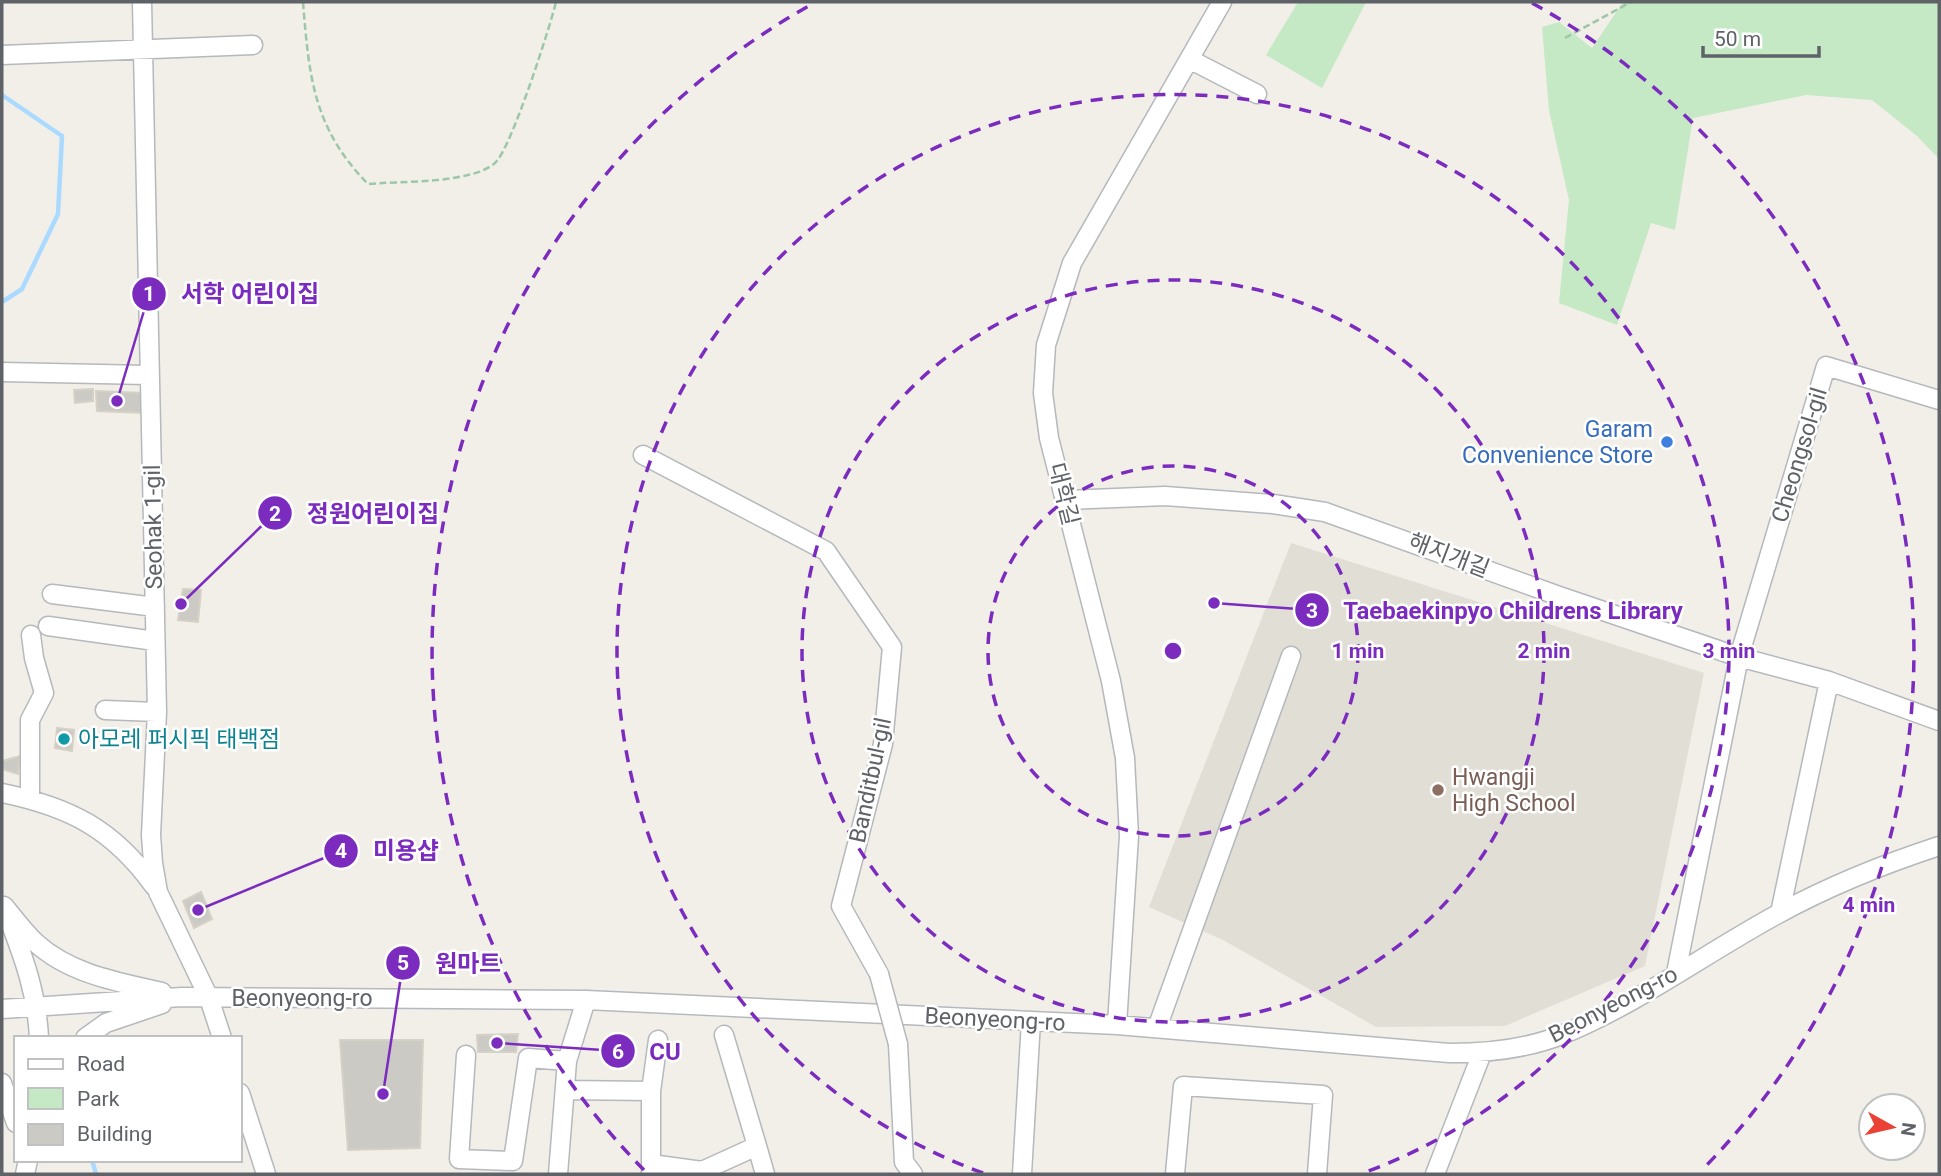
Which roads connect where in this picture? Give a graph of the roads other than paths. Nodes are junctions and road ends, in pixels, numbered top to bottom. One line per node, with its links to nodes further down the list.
1 (142, 2): 4 (street, Seohak 1-gil)
2 (1223, 2): 6 (street, 대학길)
3 (253, 45): 4 (street)
4 (144, 48): 5 (street); 9 (street, Seohak 1-gil)
5 (2, 55)
6 (1189, 60): 7 (street); 12 (street, 대학길)
7 (1257, 94)
8 (2, 372): 9 (street)
9 (148, 375): 14 (street, Seohak 1-gil)
10 (1939, 400): 19 (street, Cheongsol-gil)
11 (643, 455): 60 (street, Banditbul-gil, bridge)
12 (1066, 500): 19 (street, 해지개길); 37 (street, 대학길)
13 (52, 594): 14 (street)
14 (155, 607): 17 (street, Seohak 1-gil)
15 (48, 626): 17 (street)
16 (31, 635): 25 (street)
17 (155, 641): 22 (street, Seohak 1-gil)
18 (1291, 656): 38 (street)
19 (1739, 657): 20 (street, 해지개길); 30 (street)
20 (1829, 681): 23 (street, 해지개길); 29 (street)
21 (105, 710): 22 (street)
22 (157, 712): 27 (street, Seohak 1-gil)
23 (1939, 721)
24 (2, 793): 25 (street)
25 (30, 799): 27 (street)
26 (1939, 846): 29 (street, Beonyeong-ro)
27 (158, 892): 32 (street, Seohak 1-gil)
28 (3, 903): 31 (street); 34 (street)
29 (1780, 913): 30 (street, Beonyeong-ro)
30 (1676, 973): 44 (street, Beonyeong-ro)
31 (182, 998): 32 (street, Beonyeong-ro); 34 (street, Beonyeong-ro); 41 (street)
32 (209, 998): 33 (street, Beonyeong-ro); 42 (street, Seohak 1-gil)
33 (586, 1000): 36 (street, Beonyeong-ro); 46 (street)
34 (38, 1006): 35 (street, Beonyeong-ro); 40 (street)
35 (2, 1009)
36 (1031, 1021): 37 (street, Beonyeong-ro); 61 (street)
37 (1117, 1025): 38 (street, Beonyeong-ro)
38 (1157, 1028): 44 (street, Beonyeong-ro)
39 (724, 1035): 52 (street)
40 (39, 1036)
41 (88, 1036)
42 (221, 1036)
43 (659, 1040): 49 (street)
44 (1482, 1053): 64 (street)
45 (466, 1055): 53 (street)
46 (567, 1061): 48 (street); 54 (street)
47 (2, 1083): 51 (street)
48 (565, 1090): 49 (street); 58 (street)
49 (650, 1091): 55 (street)
50 (242, 1099): 57 (street)
51 (14, 1117)
52 (757, 1146): 56 (street); 59 (street)
53 (458, 1166): 54 (street)
54 (513, 1167)
55 (651, 1169): 56 (street)
56 (702, 1172)
57 (266, 1174)
58 (558, 1174)
59 (765, 1174)
60 (913, 1174)
61 (1022, 1174)
62 (1175, 1174): 63 (street)
63 (1317, 1174)
64 (1435, 1174)

